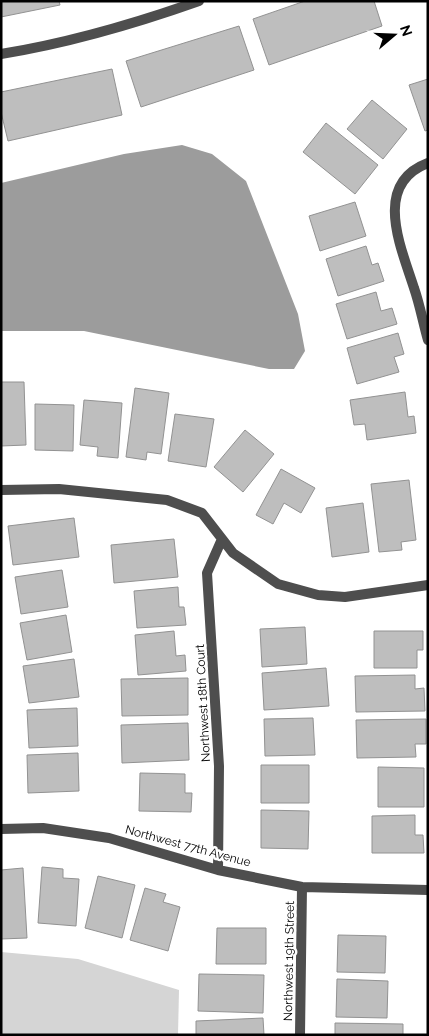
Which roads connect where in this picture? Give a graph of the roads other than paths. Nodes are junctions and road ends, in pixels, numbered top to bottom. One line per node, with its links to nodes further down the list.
1 (199, 1): 2 (street)
2 (1, 54)
3 (428, 163): 4 (street)
4 (428, 340)
5 (1, 490): 6 (street)
6 (222, 539): 7 (street); 9 (street, Northwest 18th Court)
7 (428, 586)
8 (1, 829): 9 (street, Northwest 77th Avenue)
9 (218, 870): 10 (street, Northwest 77th Avenue)
10 (302, 887): 11 (street, Northwest 77th Avenue); 12 (street, Northwest 19th Street)
11 (428, 890)
12 (300, 1035)

